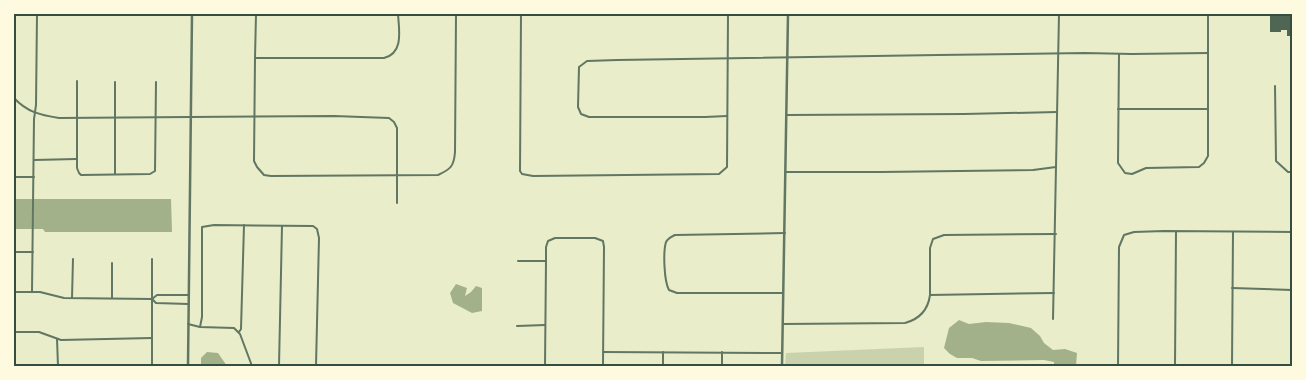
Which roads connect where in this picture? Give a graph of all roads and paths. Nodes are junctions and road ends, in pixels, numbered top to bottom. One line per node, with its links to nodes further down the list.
1 (38, 14): 25 (street)
2 (192, 14): 29 (street)
3 (256, 14): 15 (street)
4 (398, 14): 15 (street)
5 (456, 14): 39 (street)
6 (520, 14): 27 (street)
7 (728, 14): 16 (street)
8 (788, 14): 14 (street)
9 (1059, 14): 12 (street)
10 (1208, 14): 11 (street)
11 (1208, 53): 13 (street); 23 (street)
12 (1059, 54): 13 (street); 14 (street); 24 (street)
13 (1119, 54): 22 (street)
14 (787, 57): 16 (street); 26 (street)
15 (255, 58): 32 (street)
16 (727, 59): 27 (street); 27 (street)
17 (76, 81): 30 (street)
18 (115, 82): 28 (street)
19 (156, 82): 31 (street)
20 (1276, 86): 37 (street)
21 (14, 98): 25 (street)
22 (1118, 109): 23 (street); 23 (street)
23 (1208, 110)
24 (1057, 112): 26 (street); 35 (street)
25 (35, 113): 30 (street); 34 (street)
26 (786, 115): 36 (street)
27 (728, 116)
28 (115, 117): 30 (street); 31 (street); 38 (street)
29 (190, 117): 31 (street); 32 (street); 63 (street)
30 (77, 118): 33 (street)
31 (156, 118): 38 (street)
32 (254, 118): 39 (street); 39 (street)
33 (77, 159): 34 (street); 38 (street)
34 (34, 160): 41 (street)
35 (1056, 167): 36 (street); 49 (street)
36 (786, 172): 48 (street)
37 (1292, 172)
38 (115, 174)
39 (397, 175): 42 (street)
40 (14, 177): 41 (street)
41 (34, 177): 51 (street)
42 (397, 204)
43 (244, 225): 44 (street); 74 (street); 76 (street)
44 (282, 226): 87 (street); 88 (street)
45 (1176, 232): 46 (street); 94 (street); 95 (street)
46 (1234, 232): 47 (street); 57 (street)
47 (1292, 232)
48 (785, 233): 61 (street); 61 (street)
49 (1056, 234): 62 (street); 64 (street)
50 (14, 252): 51 (street)
51 (33, 252): 60 (street)
52 (72, 259): 65 (street)
53 (152, 259): 67 (street)
54 (546, 261): 55 (street); 72 (street); 79 (street)
55 (518, 262)
56 (112, 263): 66 (street)
57 (1232, 288): 58 (street); 96 (street)
58 (1292, 290)
59 (14, 292): 60 (street)
60 (32, 292): 65 (street)
61 (784, 293): 71 (street)
62 (1054, 293): 64 (street); 69 (street)
63 (188, 295): 67 (street); 68 (street)
64 (930, 295): 71 (street)
65 (72, 298): 66 (street)
66 (112, 298): 67 (street)
67 (152, 299): 68 (street); 77 (street)
68 (188, 304): 70 (street)
69 (1053, 319)
70 (188, 324): 74 (street); 85 (street)
71 (783, 324): 82 (street)
72 (545, 325): 73 (street); 89 (street)
73 (517, 326)
74 (200, 327): 76 (street)
75 (14, 332): 78 (street)
76 (239, 332): 86 (street)
77 (152, 338): 78 (street); 84 (street)
78 (58, 339): 83 (street)
79 (603, 352): 80 (street); 90 (street)
80 (663, 352): 81 (street); 91 (street)
81 (722, 352): 82 (street); 92 (street)
82 (782, 353): 93 (street)
83 (58, 366)
84 (152, 366)
85 (188, 366)
86 (252, 366)
87 (279, 366)
88 (316, 366)
89 (545, 366)
90 (603, 366)
91 (663, 366)
92 (722, 366)
93 (782, 366)
94 (1118, 366)
95 (1175, 366)
96 (1232, 366)

